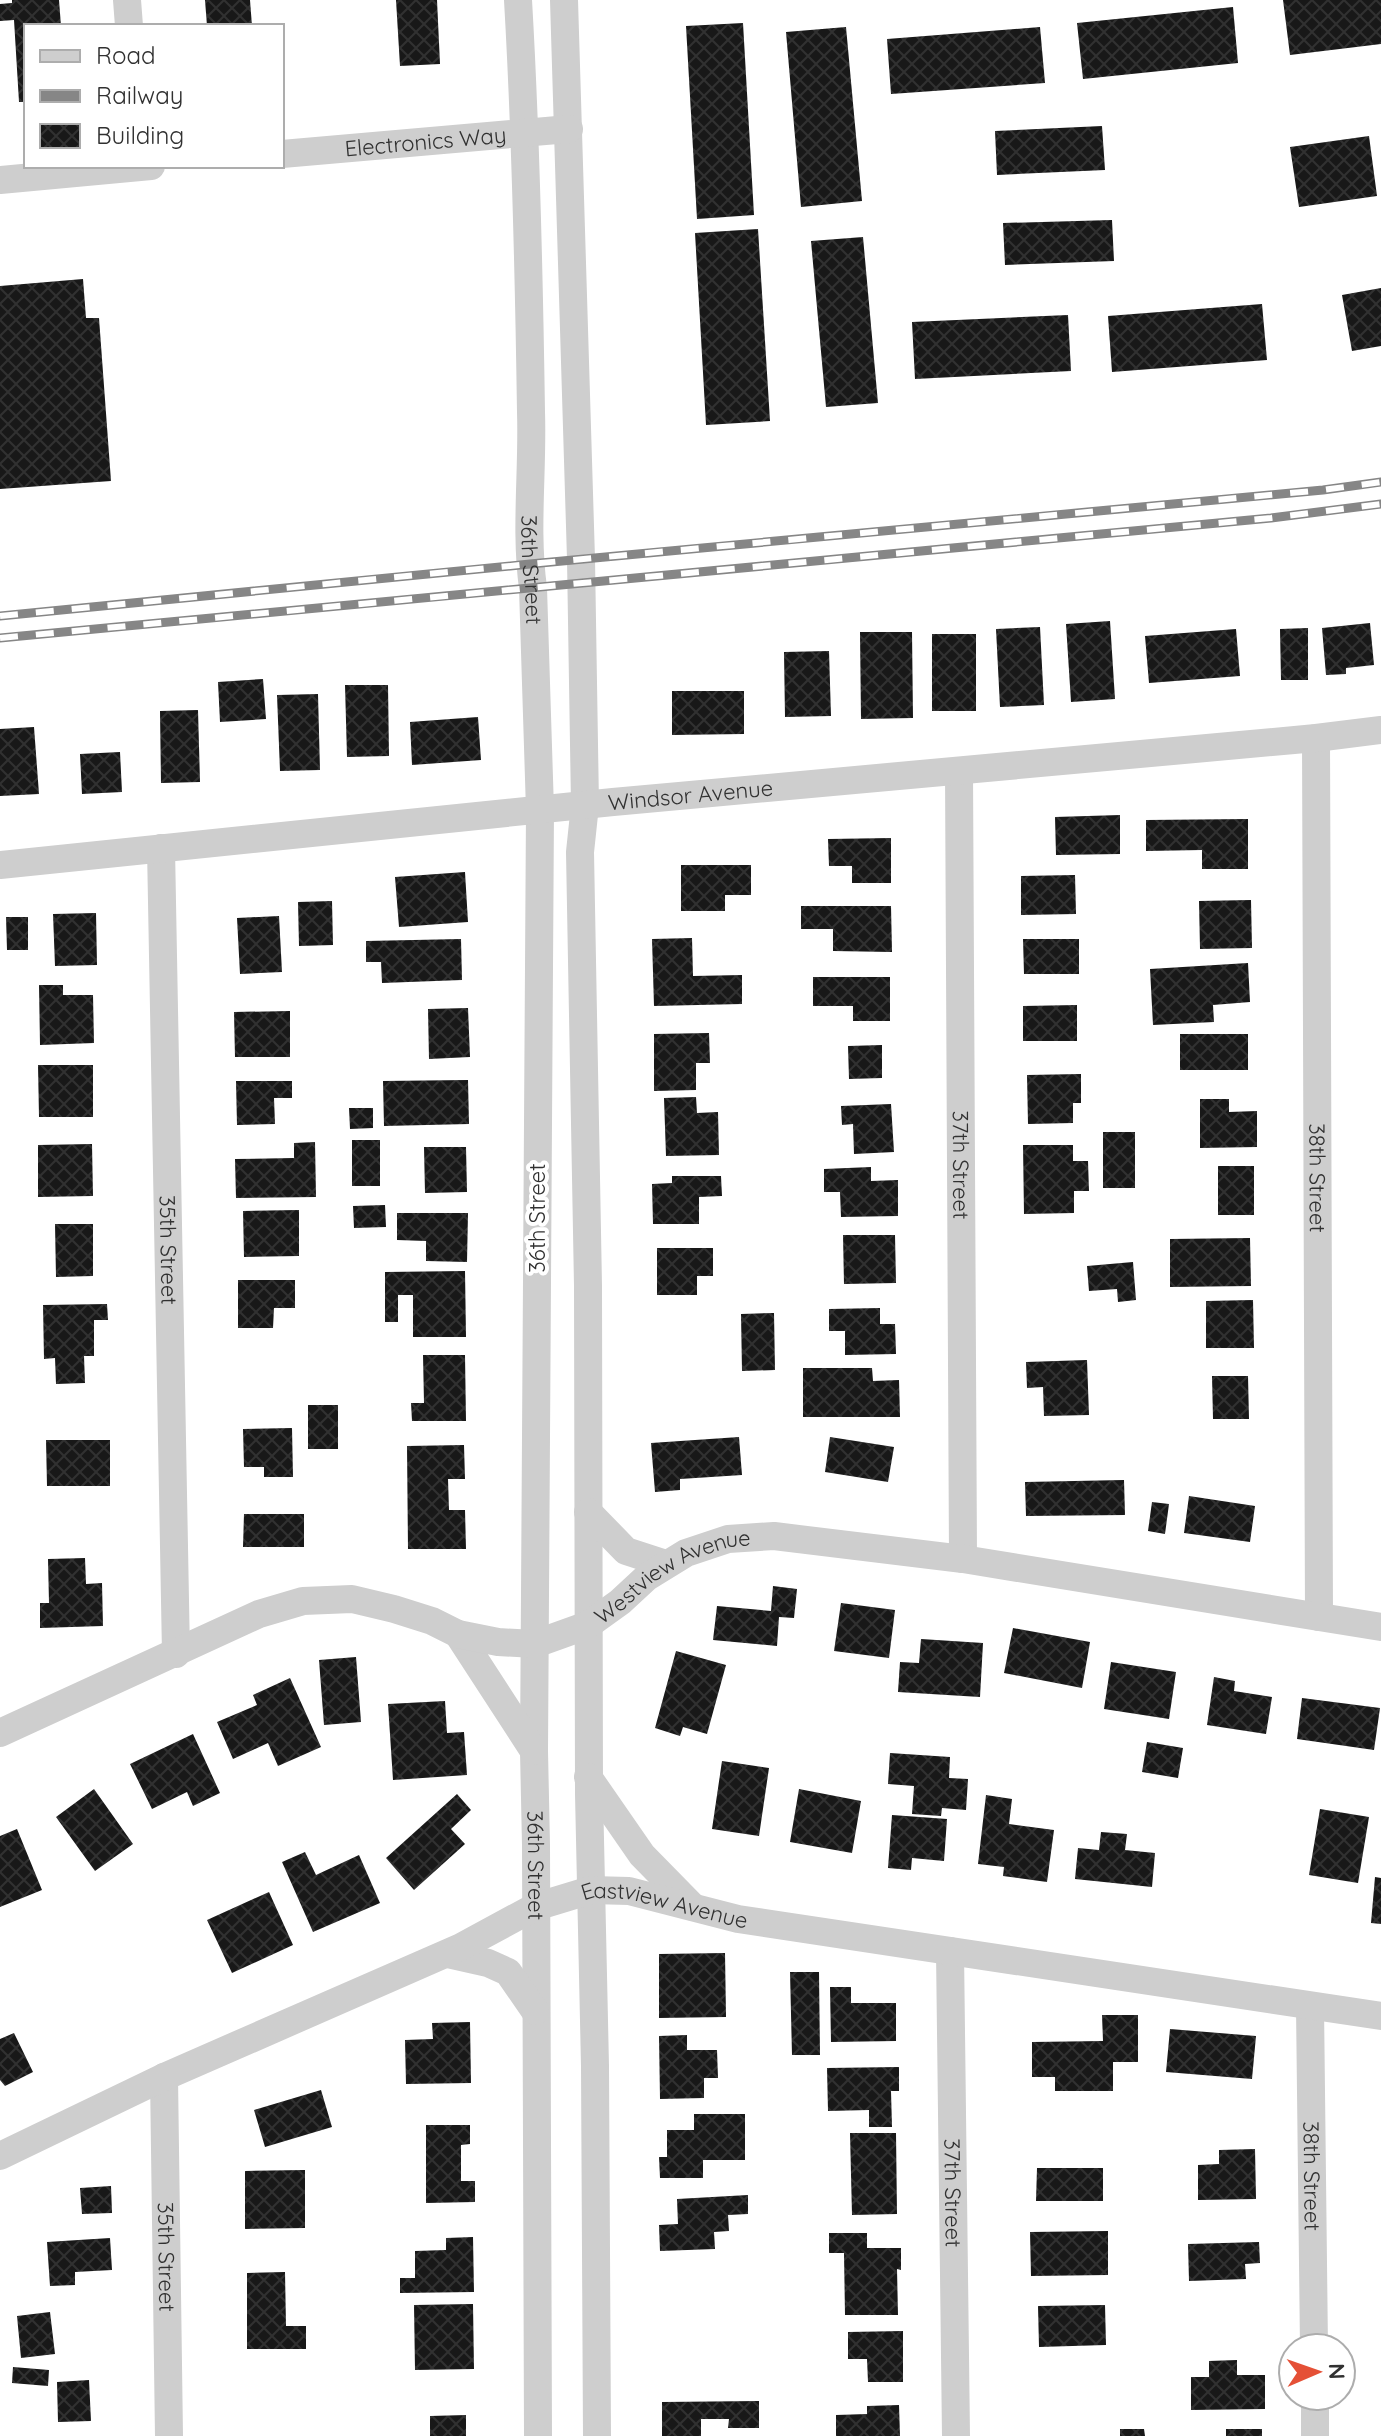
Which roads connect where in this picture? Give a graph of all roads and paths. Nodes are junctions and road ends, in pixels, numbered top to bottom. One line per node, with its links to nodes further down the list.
1 (127, 0): 4 (street)
2 (518, 0): 6 (street, 36th Street)
3 (564, 0): 5 (street)
4 (129, 24)
5 (569, 129): 6 (street, Electronics Way); 13 (street)
6 (526, 132): 7 (street, Electronics Way); 14 (street, 36th Street)
7 (284, 154)
8 (122, 168): 9 (street)
9 (0, 180)
10 (1381, 730): 11 (street, Windsor Avenue)
11 (1316, 738): 12 (street, Windsor Avenue); 20 (street, 38th Street)
12 (959, 771): 13 (street, Windsor Avenue); 18 (street, 37th Street)
13 (585, 805): 14 (street, Windsor Avenue); 17 (street)
14 (540, 810): 15 (street, Windsor Avenue); 24 (street, 36th Street)
15 (161, 848): 16 (street, Windsor Avenue); 25 (street, 35th Street)
16 (0, 865)
17 (588, 1512): 19 (street); 21 (street)
18 (963, 1559): 19 (street, Westview Avenue); 20 (street, Westview Avenue)
19 (666, 1564): 21 (street, Westview Avenue)
20 (1319, 1617): 22 (street, Westview Avenue)
21 (588, 1625): 24 (street, Westview Avenue); 28 (street)
22 (1381, 1627)
23 (458, 1634): 24 (street, Westview Avenue); 25 (street, Westview Avenue); 27 (street)
24 (535, 1644): 27 (street, 36th Street)
25 (176, 1654): 26 (street, Westview Avenue)
26 (0, 1733)
27 (534, 1751): 30 (street, 36th Street)
28 (588, 1777): 29 (street); 31 (street)
29 (591, 1890): 30 (street, Eastview Avenue); 31 (street, Eastview Avenue); 43 (street)
30 (535, 1907): 33 (street, Eastview Avenue); 35 (street, 36th Street)
31 (694, 1908): 32 (street, Eastview Avenue)
32 (950, 1951): 34 (street, Eastview Avenue); 44 (street, 37th Street)
33 (448, 1954): 35 (street); 37 (street, Eastview Avenue)
34 (1310, 2006): 36 (street, Eastview Avenue); 39 (street, 38th Street)
35 (535, 2012): 42 (street, 36th Street)
36 (1381, 2016)
37 (164, 2077): 38 (street, Eastview Avenue); 41 (street, 35th Street)
38 (0, 2156)
39 (1314, 2332)
40 (1315, 2412): 45 (street)
41 (169, 2436)
42 (538, 2436)
43 (597, 2436)
44 (956, 2436)
45 (1315, 2436)

